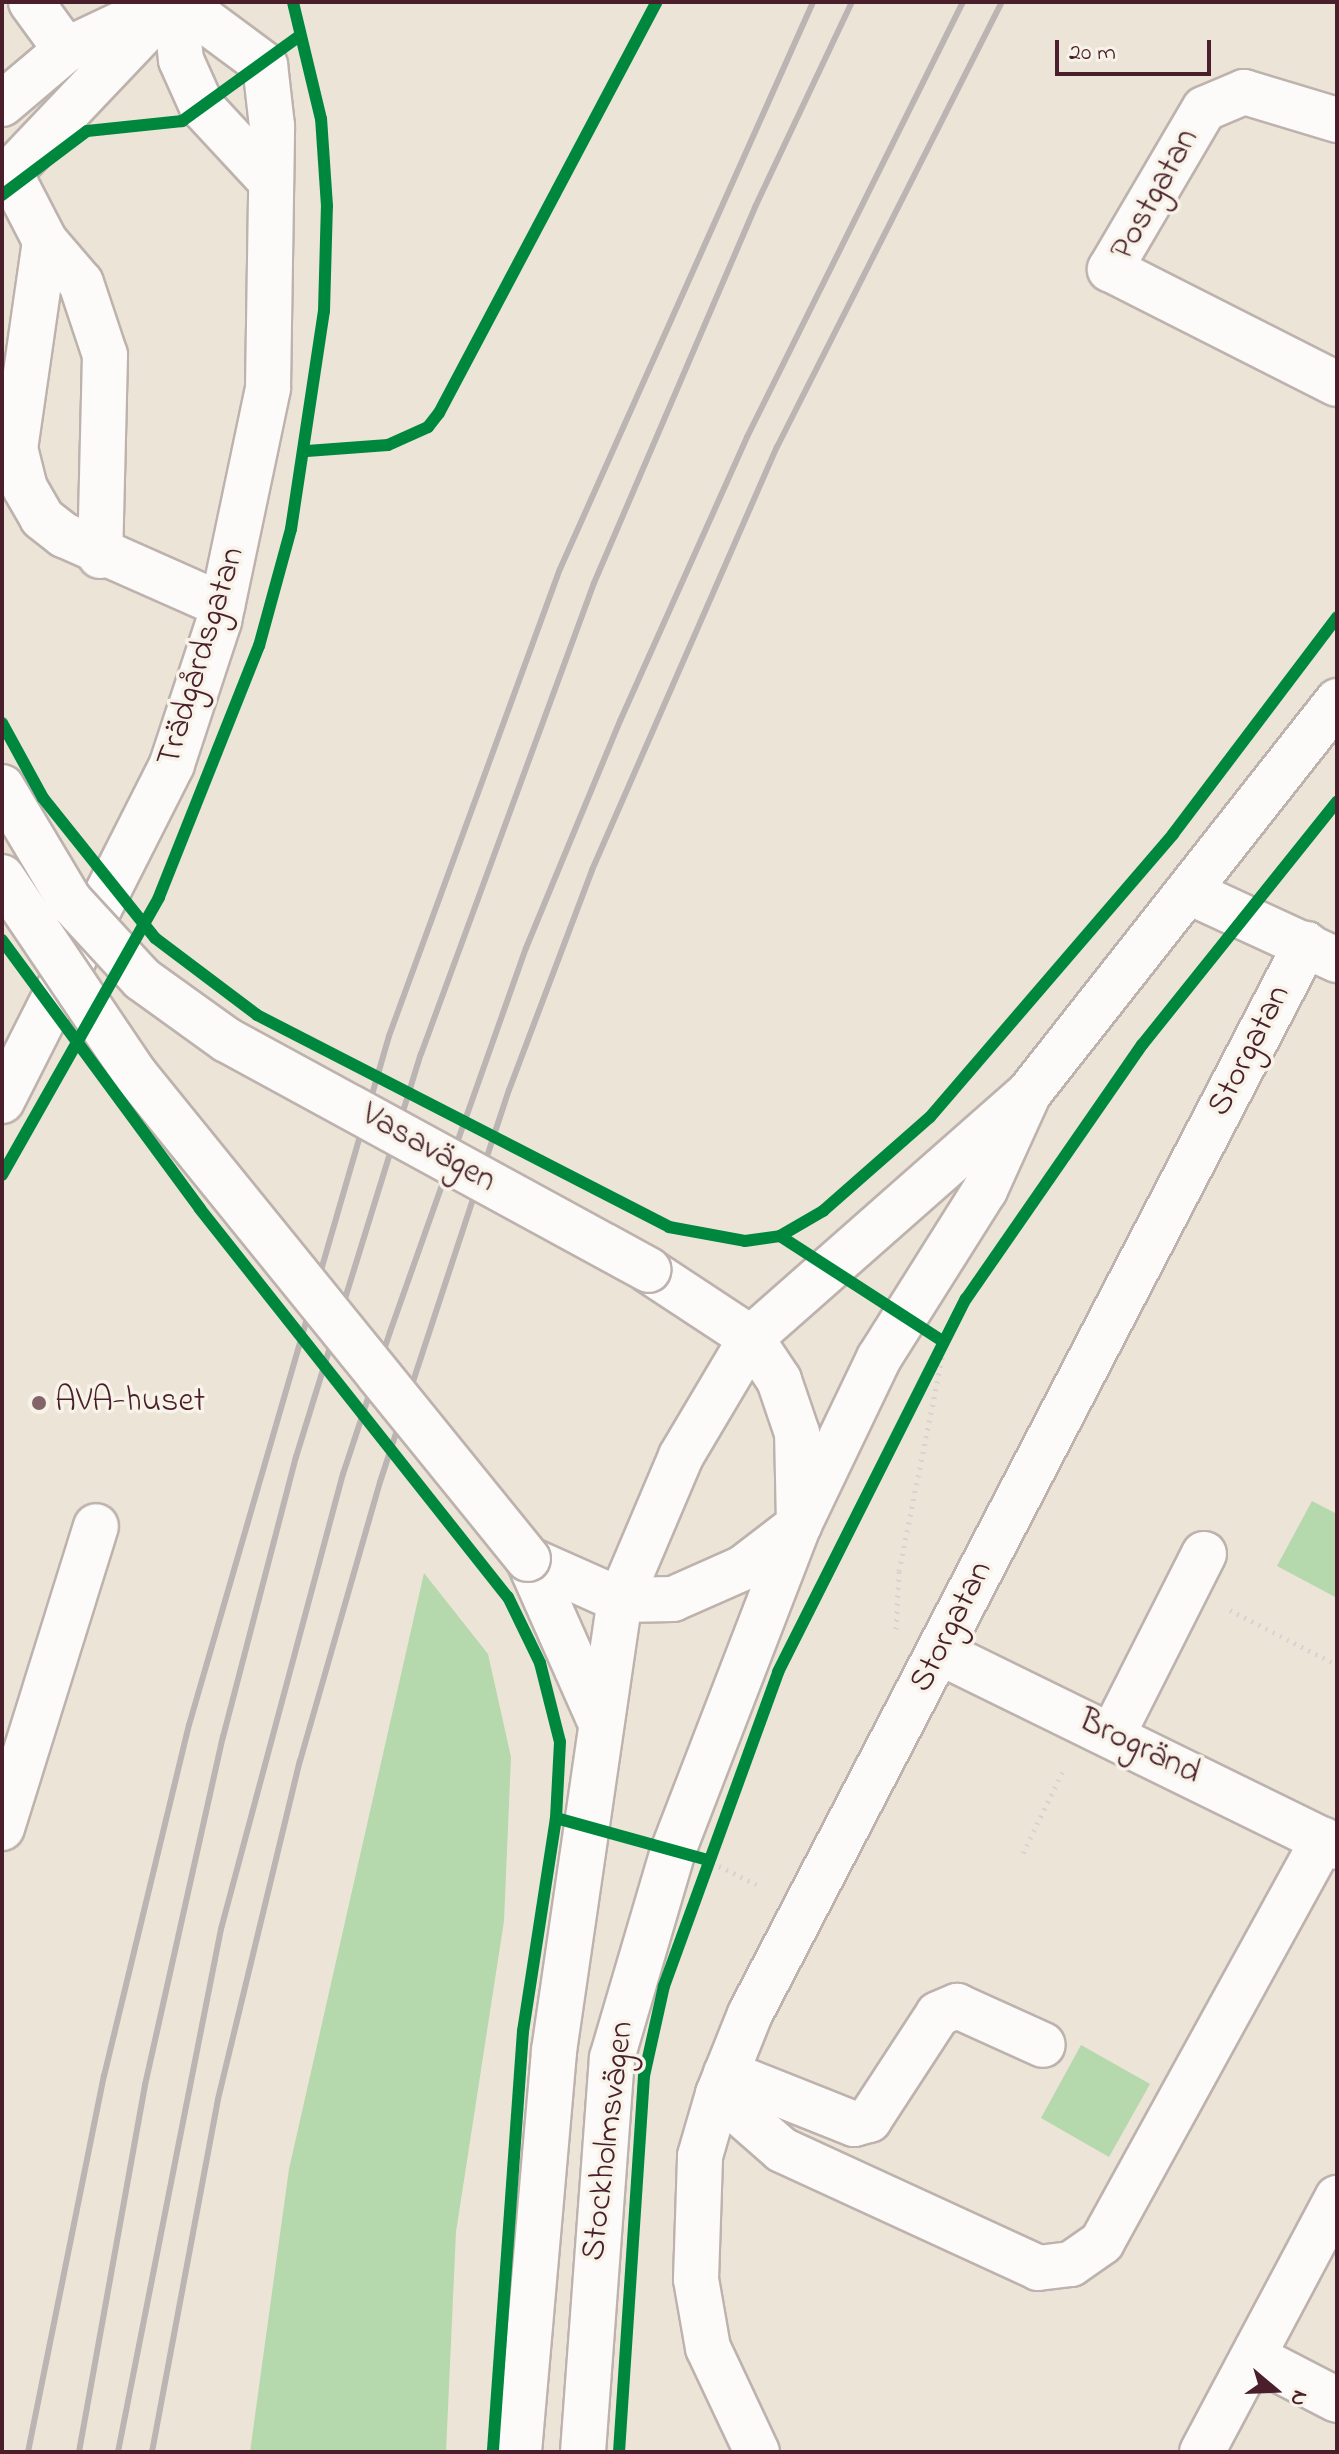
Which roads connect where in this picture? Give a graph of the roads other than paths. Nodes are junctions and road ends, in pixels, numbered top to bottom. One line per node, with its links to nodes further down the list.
1 (31, 2): 3 (street)
2 (174, 2): 3 (street); 6 (street); 6 (street, Trädgårdsgatan); 7 (street)
3 (66, 50): 4 (street)
4 (2, 104)
5 (1337, 120): 9 (street, Postgatan)
6 (267, 177): 11 (street, Trädgårdsgatan)
7 (6, 178): 8 (street)
8 (45, 241): 10 (street); 10 (street)
9 (1337, 384)
10 (100, 556): 11 (street)
11 (222, 605): 18 (street, Trädgårdsgatan)
12 (1337, 701): 15 (street)
13 (2, 787): 19 (street, Vasavägen, bridge)
14 (2, 877): 22 (street, bridge)
15 (1189, 892): 16 (street, Storgatan); 17 (street)
16 (1321, 952): 25 (street, Storgatan)
17 (1029, 1093): 19 (street); 20 (street)
18 (2, 1101)
19 (751, 1338): 20 (street, Vasavägen); 24 (street, Stockholmsvägen)
20 (799, 1525): 24 (street); 36 (street, Stockholmsvägen)
21 (96, 1526): 28 (street)
22 (528, 1559): 24 (street); 26 (street)
23 (1196, 1570): 27 (street)
24 (620, 1600): 26 (street, Stockholmsvägen)
25 (939, 1652): 27 (street, Brogränd); 31 (street, Storgatan)
26 (600, 1722): 35 (street, Stockholmsvägen)
27 (1100, 1729): 29 (street, Brogränd)
28 (2, 1828)
29 (1330, 1843): 31 (street)
30 (1043, 2045): 31 (street)
31 (722, 2083): 37 (street, Storgatan)
32 (1337, 2198): 33 (street)
33 (1254, 2357): 34 (street); 38 (street)
34 (1337, 2400)
35 (519, 2452)
36 (583, 2452)
37 (757, 2452)
38 (1202, 2452)

